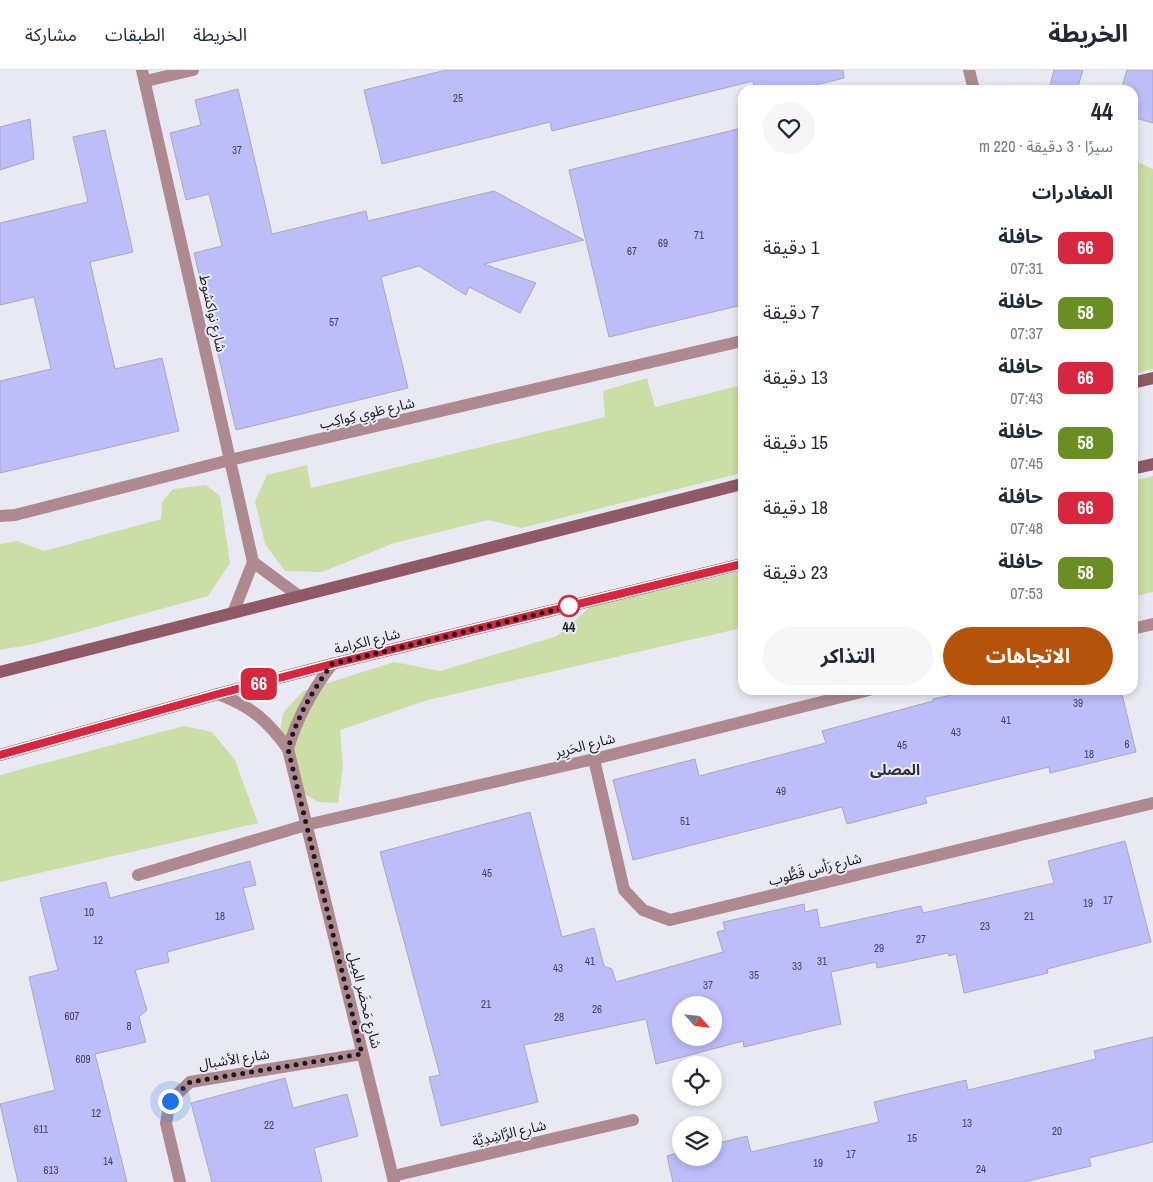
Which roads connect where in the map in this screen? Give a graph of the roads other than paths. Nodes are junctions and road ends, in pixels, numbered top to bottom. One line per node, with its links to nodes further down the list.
1 (193, 70): 3 (street)
2 (969, 70): 4 (street)
3 (144, 76): 8 (street, شارع نواكشوط)
4 (973, 85)
5 (738, 342): 8 (street, شارع طَوِي كِواكِب)
6 (1153, 378): 7 (main road)
7 (1138, 382)
8 (230, 460): 12 (street, شارع طَوِي كِواكِب); 13 (street, شارع نواكشوط)
9 (1153, 464): 10 (main road)
10 (1138, 468)
11 (738, 485): 15 (main road)
12 (0, 516)
13 (253, 562): 15 (street); 16 (street)
14 (738, 565): 19 (main road, شارع الكرامة)
15 (299, 596): 16 (main road)
16 (233, 613): 20 (main road)
17 (1153, 624): 18 (street)
18 (1138, 628)
19 (332, 664): 21 (main road, شارع الكرامة); 23 (street)
20 (0, 672)
21 (218, 694): 23 (street, شارع مَحضَر المِيل); 24 (main road, شارع الكرامة)
22 (849, 695): 25 (street, شارع الحَرِير)
23 (288, 749): 27 (street, شارع مَحضَر المِيل)
24 (0, 755)
25 (594, 759): 26 (street, شارع رَأس قَطُّوب); 27 (street, شارع الحَرِير)
26 (1153, 803)
27 (306, 825): 28 (street); 29 (street, شارع مَحضَر المِيل)
28 (138, 875)
29 (362, 1054): 31 (street, شارع مَحضَر المِيل); 32 (street, شارع الأشبال)
30 (633, 1120): 31 (street, شارع الرَّاشِدِيَّة)
31 (393, 1179)
32 (180, 1182)

